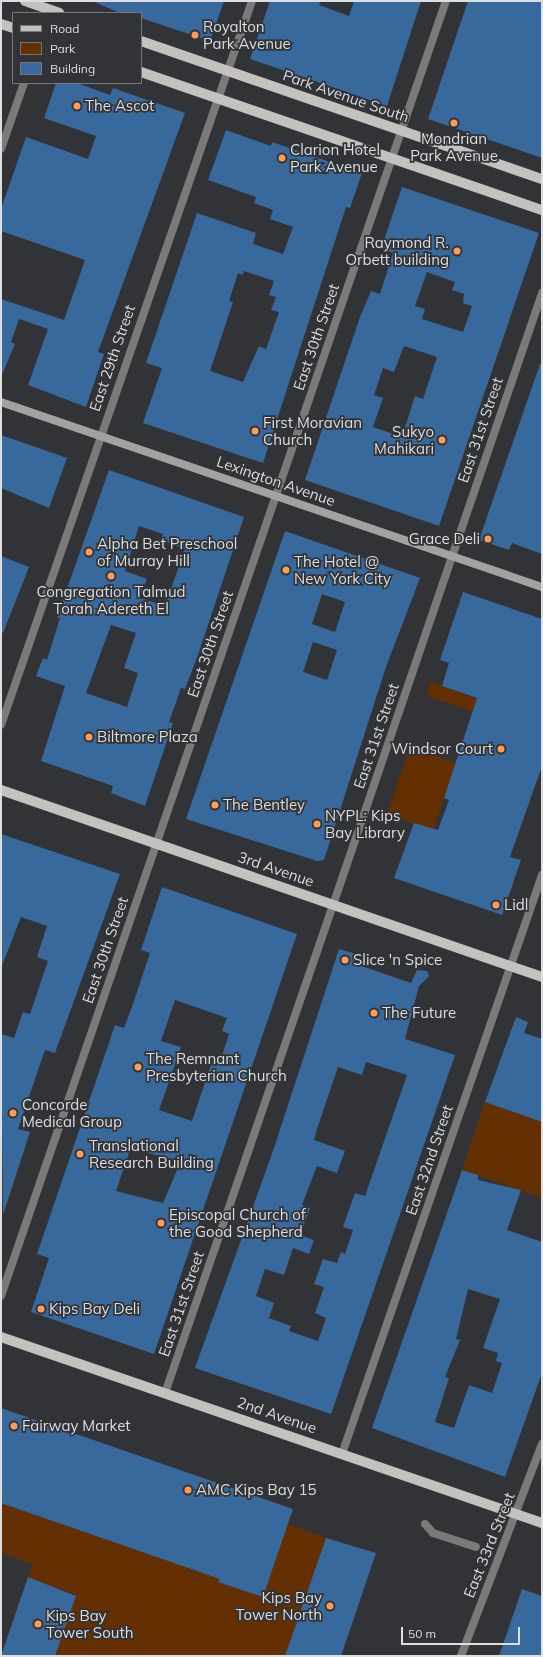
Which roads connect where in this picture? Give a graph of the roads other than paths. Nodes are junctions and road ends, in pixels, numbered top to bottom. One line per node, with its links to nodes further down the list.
1 (24, 1): 4 (main road)
2 (252, 1): 8 (street, East 29th Street)
3 (446, 1): 12 (street, East 30th Street)
4 (49, 8)
5 (1, 24): 6 (main road)
6 (12, 28)
7 (142, 41): 8 (main road, Park Avenue South)
8 (226, 70): 11 (street, East 29th Street); 12 (main road, Park Avenue South)
9 (142, 72): 11 (main road)
10 (24, 84): 13 (street)
11 (217, 98): 14 (main road); 19 (street, East 29th Street)
12 (402, 131): 14 (street, East 30th Street); 15 (main road, Park Avenue South)
13 (1, 149)
14 (393, 158): 16 (main road); 20 (street, East 30th Street)
15 (542, 179)
16 (542, 210)
17 (542, 293): 21 (street, East 31st Street)
18 (1, 402): 19 (main road, Lexington Avenue)
19 (100, 436): 20 (main road, Lexington Avenue); 23 (street, East 29th Street)
20 (276, 496): 21 (main road, Lexington Avenue); 25 (street, East 30th Street)
21 (452, 556): 22 (main road, Lexington Avenue); 27 (street, East 31st Street)
22 (542, 587)
23 (1, 725)
24 (1, 790): 25 (main road, 3rd Avenue)
25 (156, 844): 27 (main road, 3rd Avenue); 30 (street, East 30th Street)
26 (542, 875): 28 (street, East 32nd Street)
27 (333, 905): 28 (main road, 3rd Avenue); 32 (street, East 31st Street)
28 (511, 966): 29 (main road, 3rd Avenue); 34 (street, East 32nd Street)
29 (542, 977)
30 (1, 1296)
31 (1, 1337): 32 (main road, 2nd Avenue)
32 (166, 1392): 34 (main road, 2nd Avenue)
33 (542, 1444): 35 (street, East 33rd Street)
34 (342, 1454): 35 (main road, 2nd Avenue)
35 (515, 1513): 36 (main road, 2nd Avenue); 39 (street, East 33rd Street)
36 (542, 1522)
37 (425, 1524): 38 (street)
38 (476, 1547)
39 (461, 1656)

